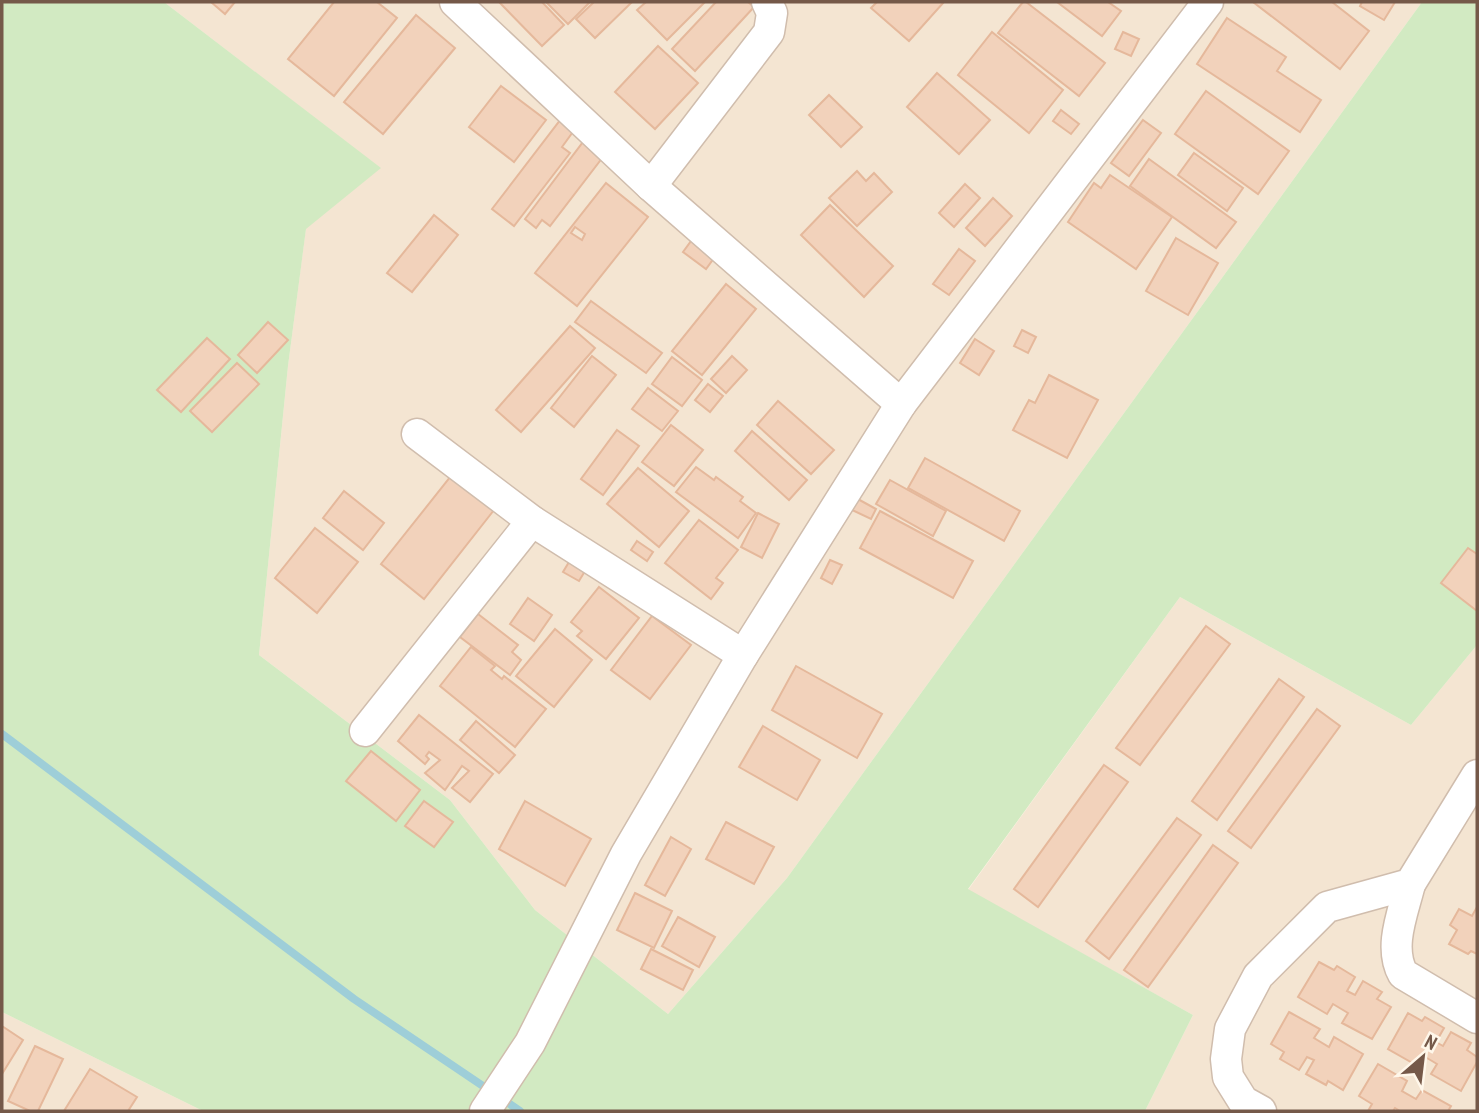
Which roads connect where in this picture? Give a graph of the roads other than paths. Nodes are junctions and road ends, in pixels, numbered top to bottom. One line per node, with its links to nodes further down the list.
1 (455, 2): 4 (street)
2 (767, 2): 4 (street)
3 (1208, 2): 5 (street)
4 (651, 186): 5 (street)
5 (901, 404): 8 (street)
6 (417, 434): 7 (street)
7 (532, 522): 8 (street); 9 (street)
8 (743, 656): 14 (street)
9 (365, 731)
10 (1477, 775): 11 (street)
11 (1469, 805): 12 (street)
12 (1410, 884): 13 (street); 15 (street)
13 (1477, 1018)
14 (485, 1111)
15 (1261, 1111)

